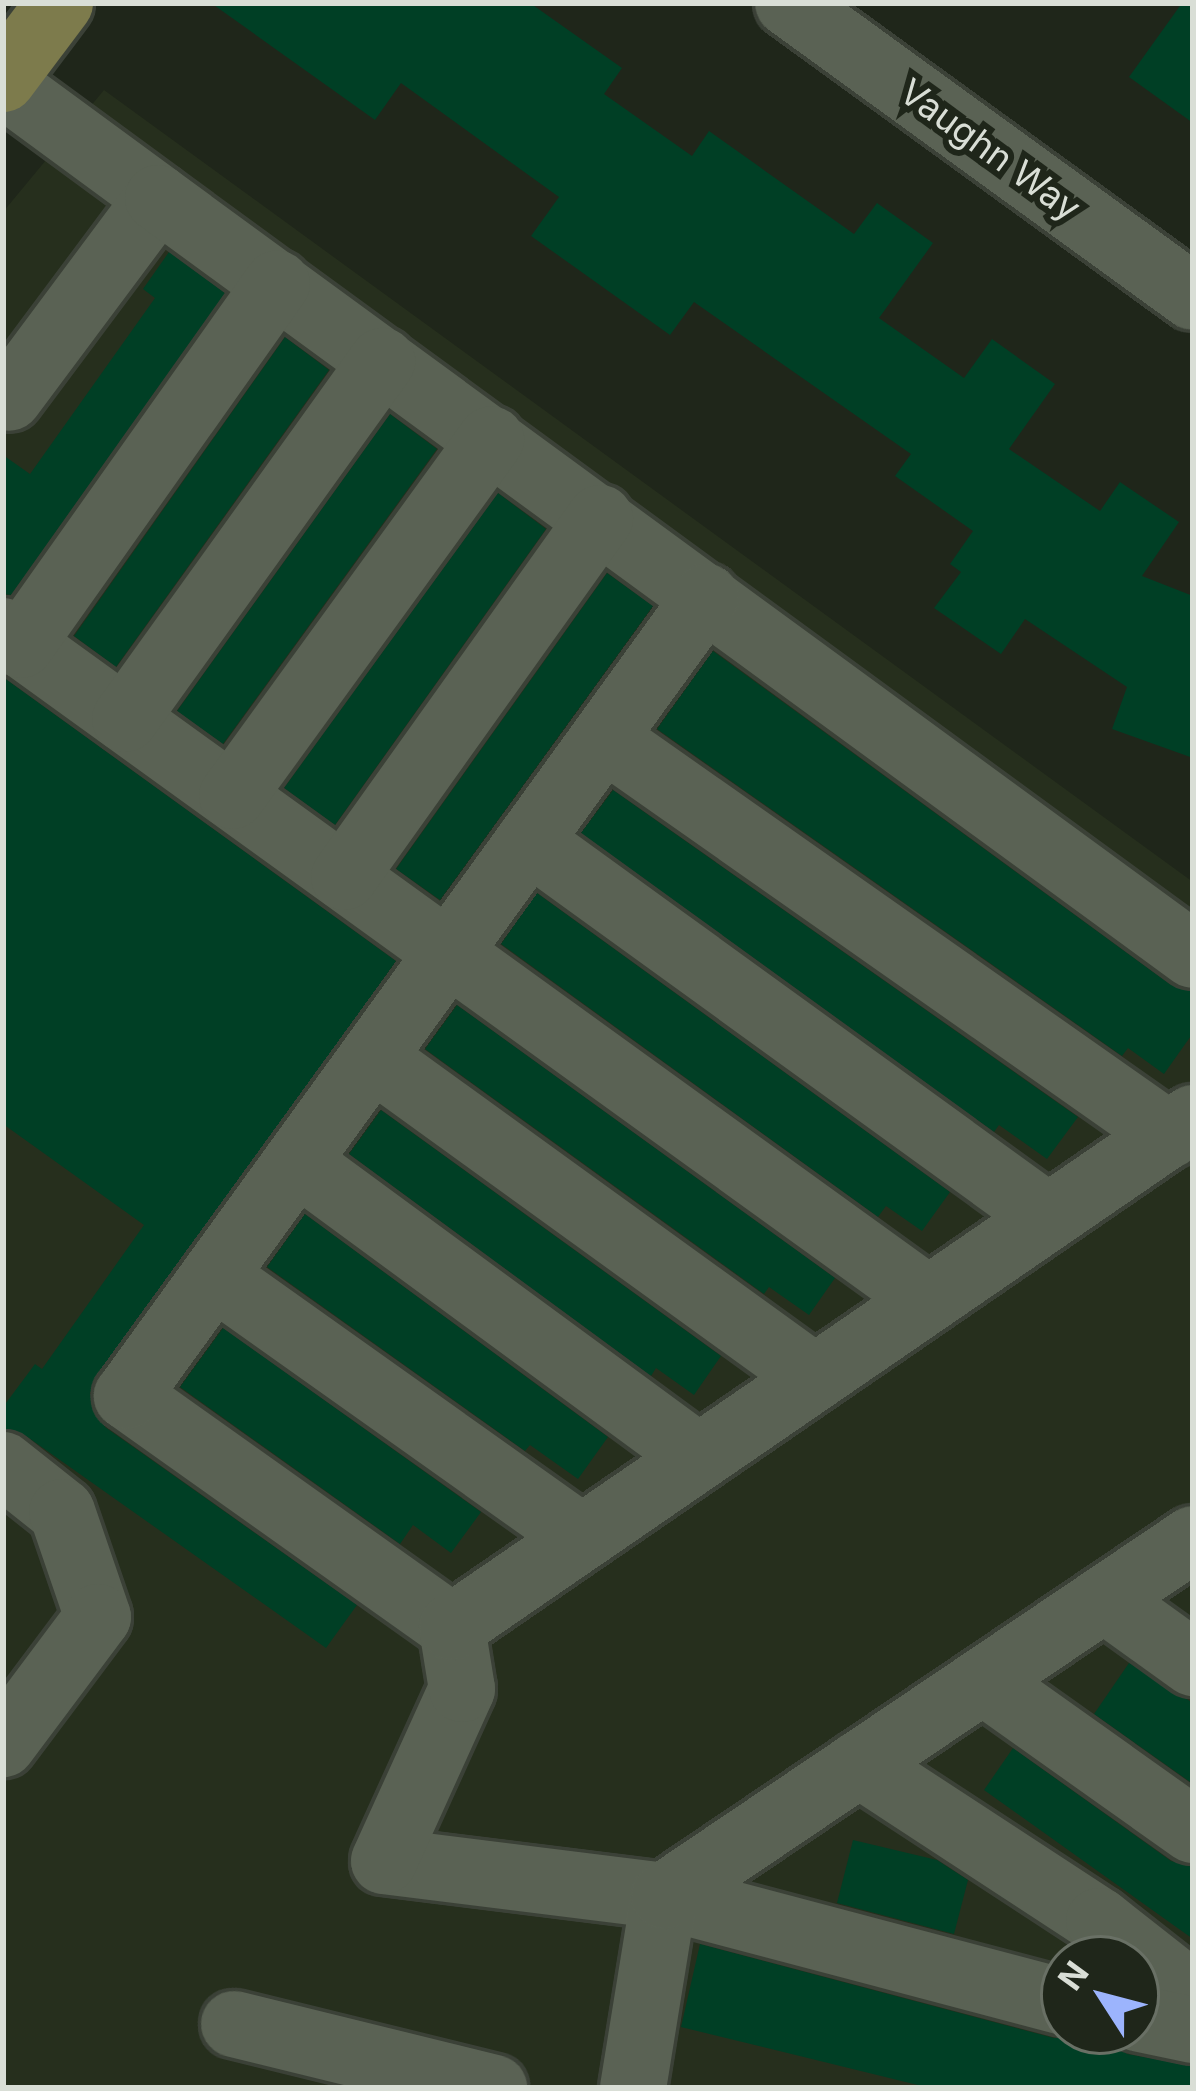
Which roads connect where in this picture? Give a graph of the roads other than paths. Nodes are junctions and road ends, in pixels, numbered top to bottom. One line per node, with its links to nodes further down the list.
1 (60, 3): 3 (main road)
2 (788, 3): 6 (street, Vaughn Way)
3 (3, 82): 4 (street)
4 (158, 198): 5 (street); 8 (street)
5 (277, 284): 7 (street); 12 (street)
6 (1193, 297)
7 (382, 361): 9 (street); 13 (street)
8 (9, 398)
9 (491, 439): 10 (street); 15 (street)
10 (600, 518): 11 (street); 17 (street)
11 (706, 597): 14 (street); 19 (street)
12 (12, 638): 13 (street)
13 (124, 718): 15 (street)
14 (604, 738): 16 (street); 21 (street)
15 (232, 796): 17 (street)
16 (529, 841): 18 (street); 23 (street)
17 (344, 877): 18 (street)
18 (448, 952): 20 (street); 25 (street)
19 (1193, 955)
20 (373, 1058): 22 (street); 26 (street)
21 (1181, 1126): 23 (street)
22 (297, 1162): 24 (street); 27 (street)
23 (1048, 1217): 25 (street)
24 (214, 1276): 29 (street); 32 (street)
25 (928, 1299): 26 (street)
26 (814, 1378): 27 (street)
27 (698, 1457): 29 (street)
28 (3, 1465): 35 (street)
29 (581, 1537): 32 (street)
30 (1193, 1538): 31 (street)
31 (1104, 1599): 33 (street); 34 (street)
32 (452, 1627): 38 (street)
33 (1193, 1663)
34 (983, 1681): 36 (street); 37 (street)
35 (3, 1744)
36 (859, 1764): 38 (street); 39 (street)
37 (1193, 1830)
38 (664, 1896): 40 (street); 45 (street)
39 (1193, 1995)
40 (1040, 1996)
41 (1160, 2023): 43 (street)
42 (234, 2024): 44 (street)
43 (1193, 2030)
44 (494, 2088)
45 (633, 2088)

